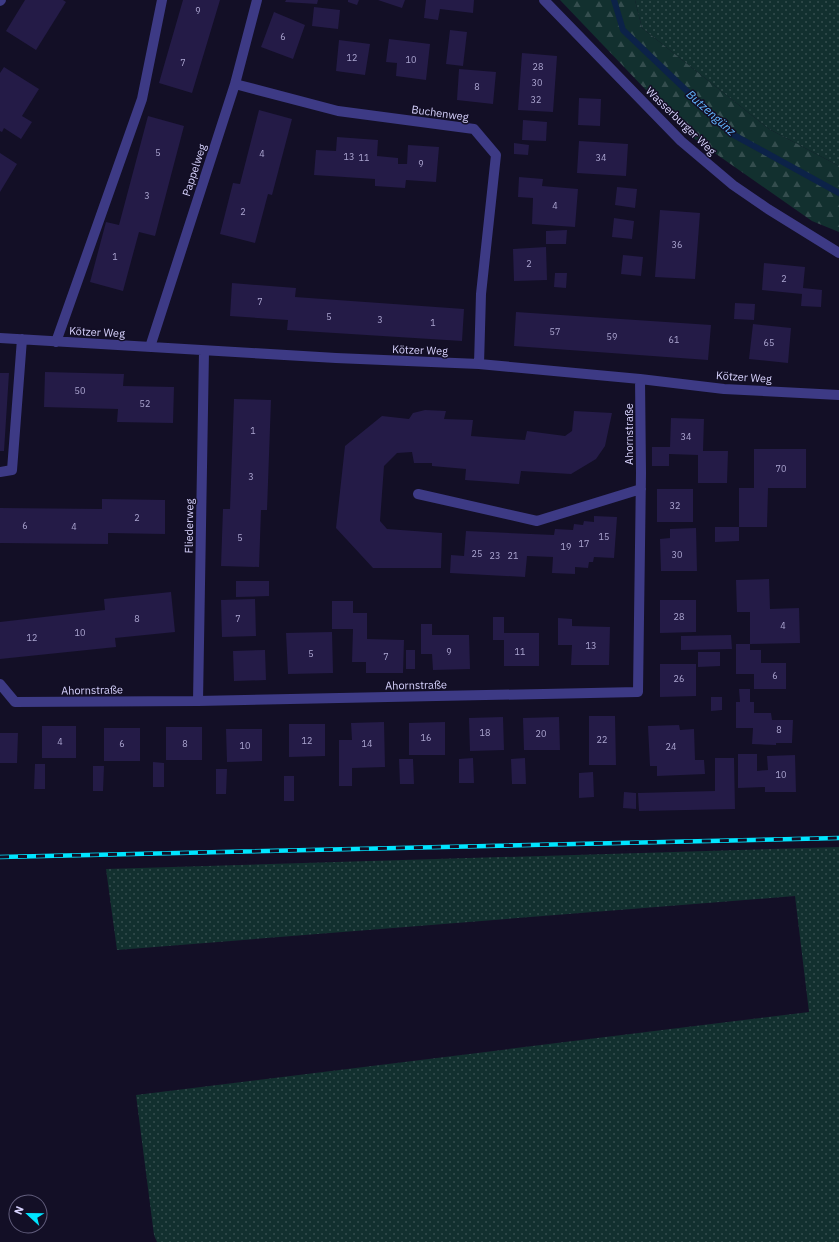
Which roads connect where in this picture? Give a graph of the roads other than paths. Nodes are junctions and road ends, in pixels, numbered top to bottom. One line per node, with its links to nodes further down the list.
1 (162, 0): 8 (street)
2 (257, 0): 4 (street, Pappelweg)
3 (544, 0): 5 (street, Wasserburger Weg)
4 (235, 84): 9 (street, Pappelweg); 11 (street, Buchenweg)
5 (839, 253)
6 (0, 338): 7 (street, Kötzer Weg)
7 (22, 339): 8 (street, Kötzer Weg); 14 (street)
8 (56, 342): 9 (street, Kötzer Weg)
9 (150, 347): 10 (street, Kötzer Weg)
10 (204, 351): 11 (street, Kötzer Weg); 18 (street, Fliederweg)
11 (479, 364): 12 (street, Kötzer Weg)
12 (640, 379): 13 (street, Kötzer Weg); 15 (street, Ahornstraße)
13 (839, 395)
14 (0, 472)
15 (641, 489): 16 (street); 18 (street, Ahornstraße)
16 (418, 494)
17 (0, 684): 18 (street, Ahornstraße)
18 (198, 701)

